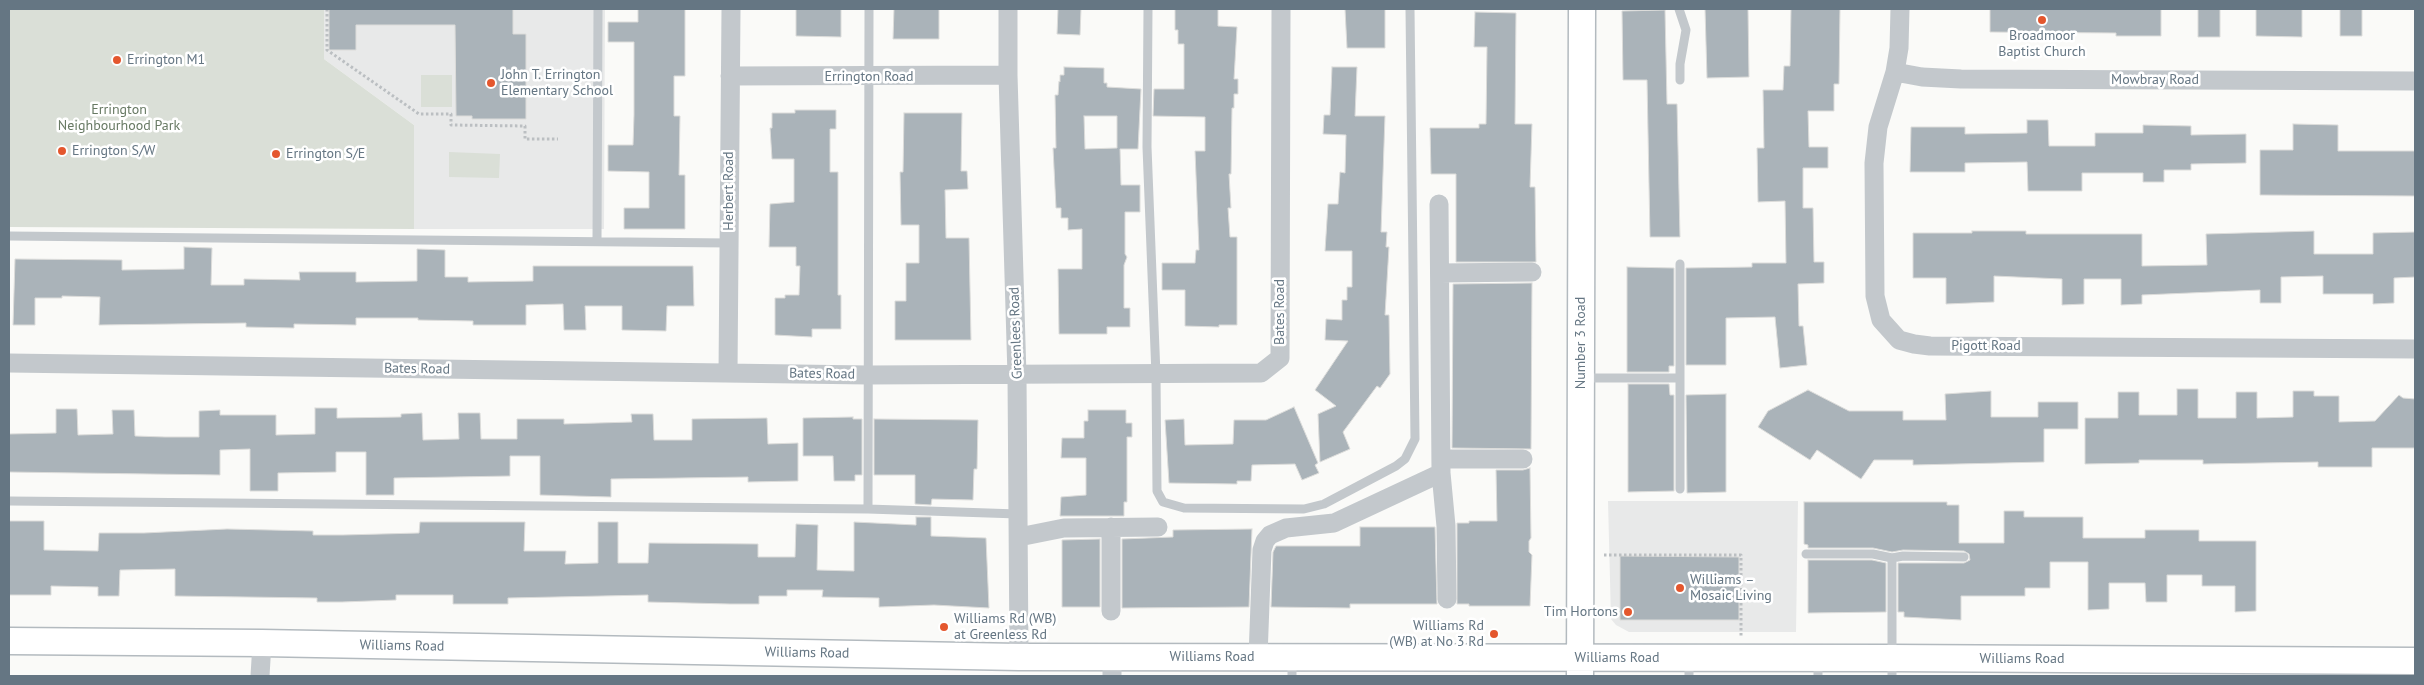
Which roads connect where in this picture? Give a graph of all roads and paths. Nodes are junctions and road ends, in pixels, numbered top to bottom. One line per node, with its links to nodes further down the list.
1 (327, 9): 18 (path)
2 (598, 9): 21 (lane)
3 (731, 9): 14 (street, Herbert Road)
4 (869, 9): 15 (lane)
5 (1008, 9): 13 (street, Greenlees Road)
6 (1148, 9): 30 (lane)
7 (1281, 9): 30 (street, Bates Road)
8 (1410, 9): 30 (lane)
9 (1582, 9): 32 (street, Number 3 Road)
10 (1679, 9): 16 (lane)
11 (1900, 9): 12 (street, Pigott Road)
12 (1895, 72): 17 (street, Mowbray Road); 26 (street, Pigott Road)
13 (1008, 75): 15 (street, Errington Road); 31 (street, Greenlees Road)
14 (730, 76): 15 (street, Errington Road); 22 (street, Herbert Road)
15 (869, 77): 29 (lane)
16 (1680, 80)
17 (2415, 81)
18 (558, 139)
19 (1439, 204): 25 (street)
20 (9, 236): 21 (lane)
21 (597, 241): 22 (lane)
22 (729, 243): 28 (street, Herbert Road)
23 (1680, 264): 33 (lane)
24 (1532, 272): 25 (street)
25 (1440, 273): 35 (street)
26 (2415, 349)
27 (9, 364): 28 (street, Bates Road)
28 (728, 373): 29 (street, Bates Road)
29 (868, 375): 31 (street, Bates Road); 38 (lane)
30 (1156, 375): 31 (street, Bates Road)
31 (1017, 376): 39 (street, Greenlees Road)
32 (1581, 378): 33 (lane); 57 (street, Number 3 Road)
33 (1679, 378): 36 (lane)
34 (1523, 459): 35 (street)
35 (1441, 466): 47 (street); 53 (street)
36 (1680, 489)
37 (9, 502): 38 (lane)
38 (868, 509): 39 (lane)
39 (1019, 514): 42 (street, Greenlees Road)
40 (1111, 527): 41 (street); 42 (street); 48 (street)
41 (1158, 527)
42 (1019, 538): 52 (street, Greenlees Road)
43 (1806, 554): 46 (lane)
44 (1604, 555): 49 (path)
45 (1964, 557): 46 (lane)
46 (1892, 558): 60 (lane)
47 (1446, 599)
48 (1111, 612)
49 (1741, 637)
50 (9, 641): 51 (street, Williams Road)
51 (262, 643): 52 (street, Williams Road); 62 (street)
52 (1019, 657): 55 (street, Williams Road)
53 (1258, 657): 55 (street, Williams Road); 56 (street, Williams Road)
54 (2415, 661): 61 (street, Williams Road)
55 (1112, 667)
56 (1292, 667): 57 (street, Williams Road)
57 (1580, 667): 58 (street, Williams Road)
58 (1689, 667): 59 (street, Williams Road)
59 (1818, 667): 60 (street, Williams Road)
60 (1891, 667): 61 (street, Williams Road)
61 (2251, 668)
62 (260, 676)

